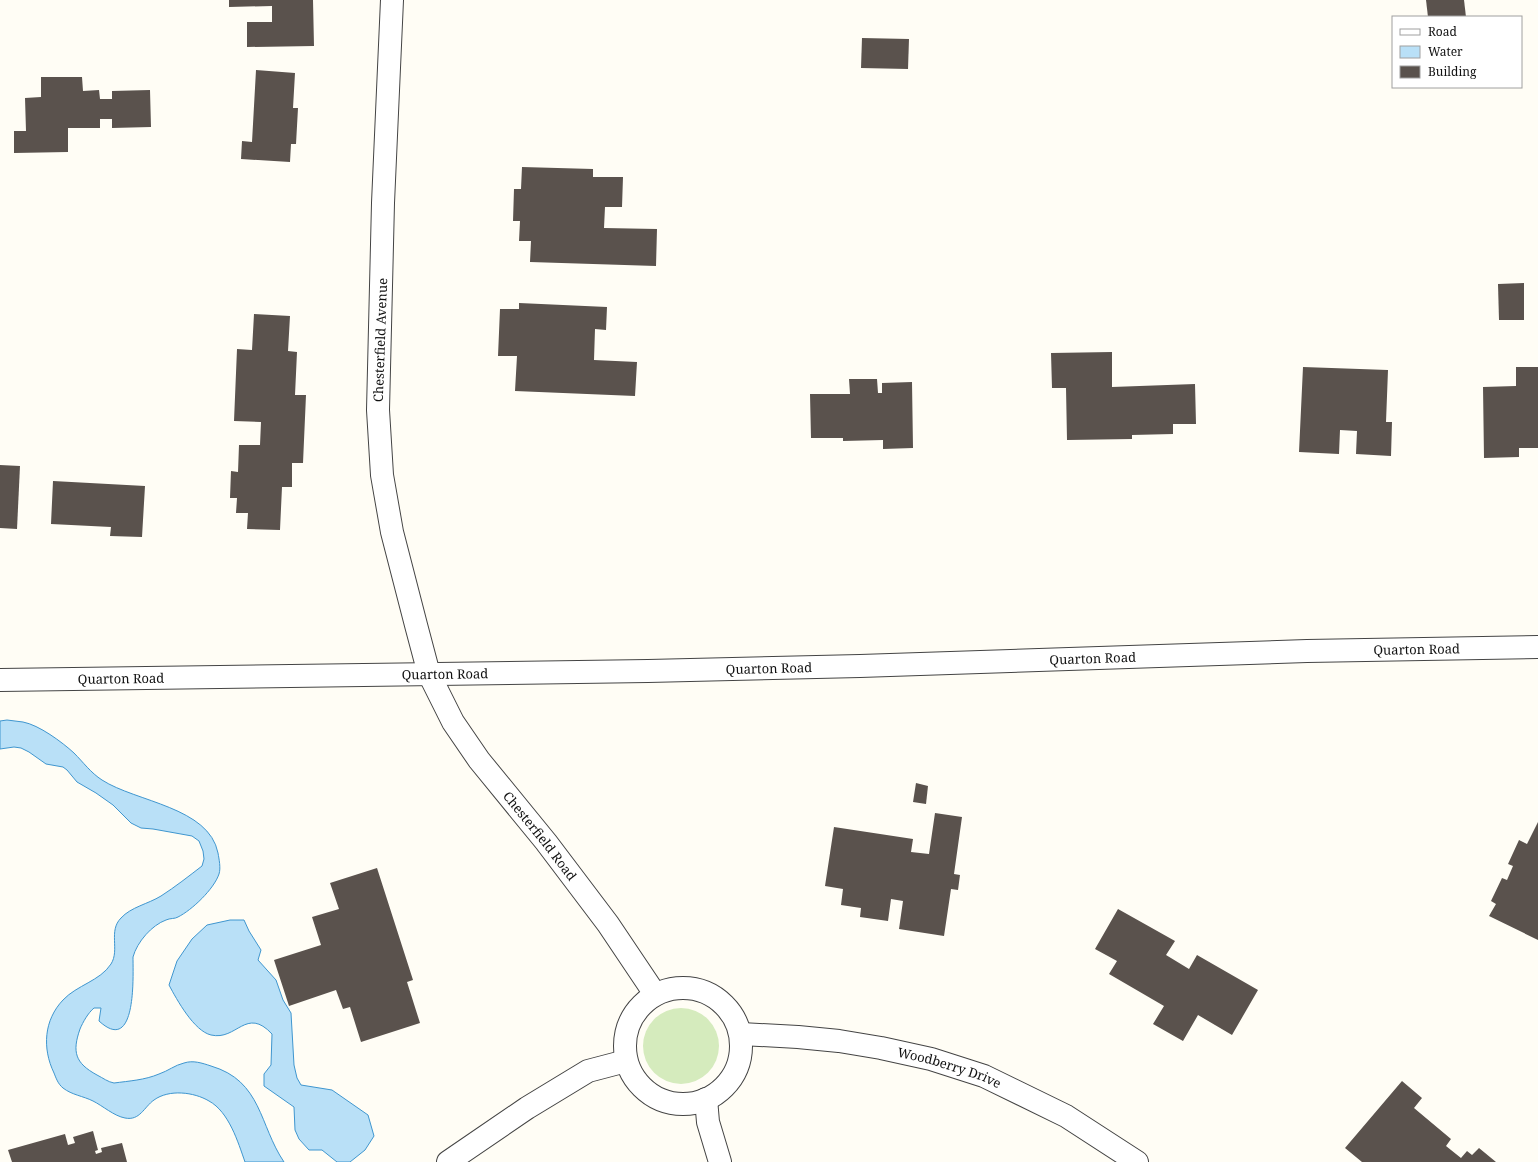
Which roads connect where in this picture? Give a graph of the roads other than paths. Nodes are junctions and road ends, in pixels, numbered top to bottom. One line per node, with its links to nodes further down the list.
1 (392, 0): 3 (street, Chesterfield Avenue)
2 (1538, 648): 3 (street, Quarton Road)
3 (429, 674): 4 (street, Quarton Road); 5 (street, Chesterfield Road)
4 (0, 680)
5 (655, 994): 6 (street); 7 (street)
6 (741, 1034): 8 (street); 11 (street, Woodberry Drive)
7 (626, 1061): 8 (street); 9 (street)
8 (706, 1100): 10 (street)
9 (448, 1162)
10 (720, 1162)
11 (1137, 1162)

